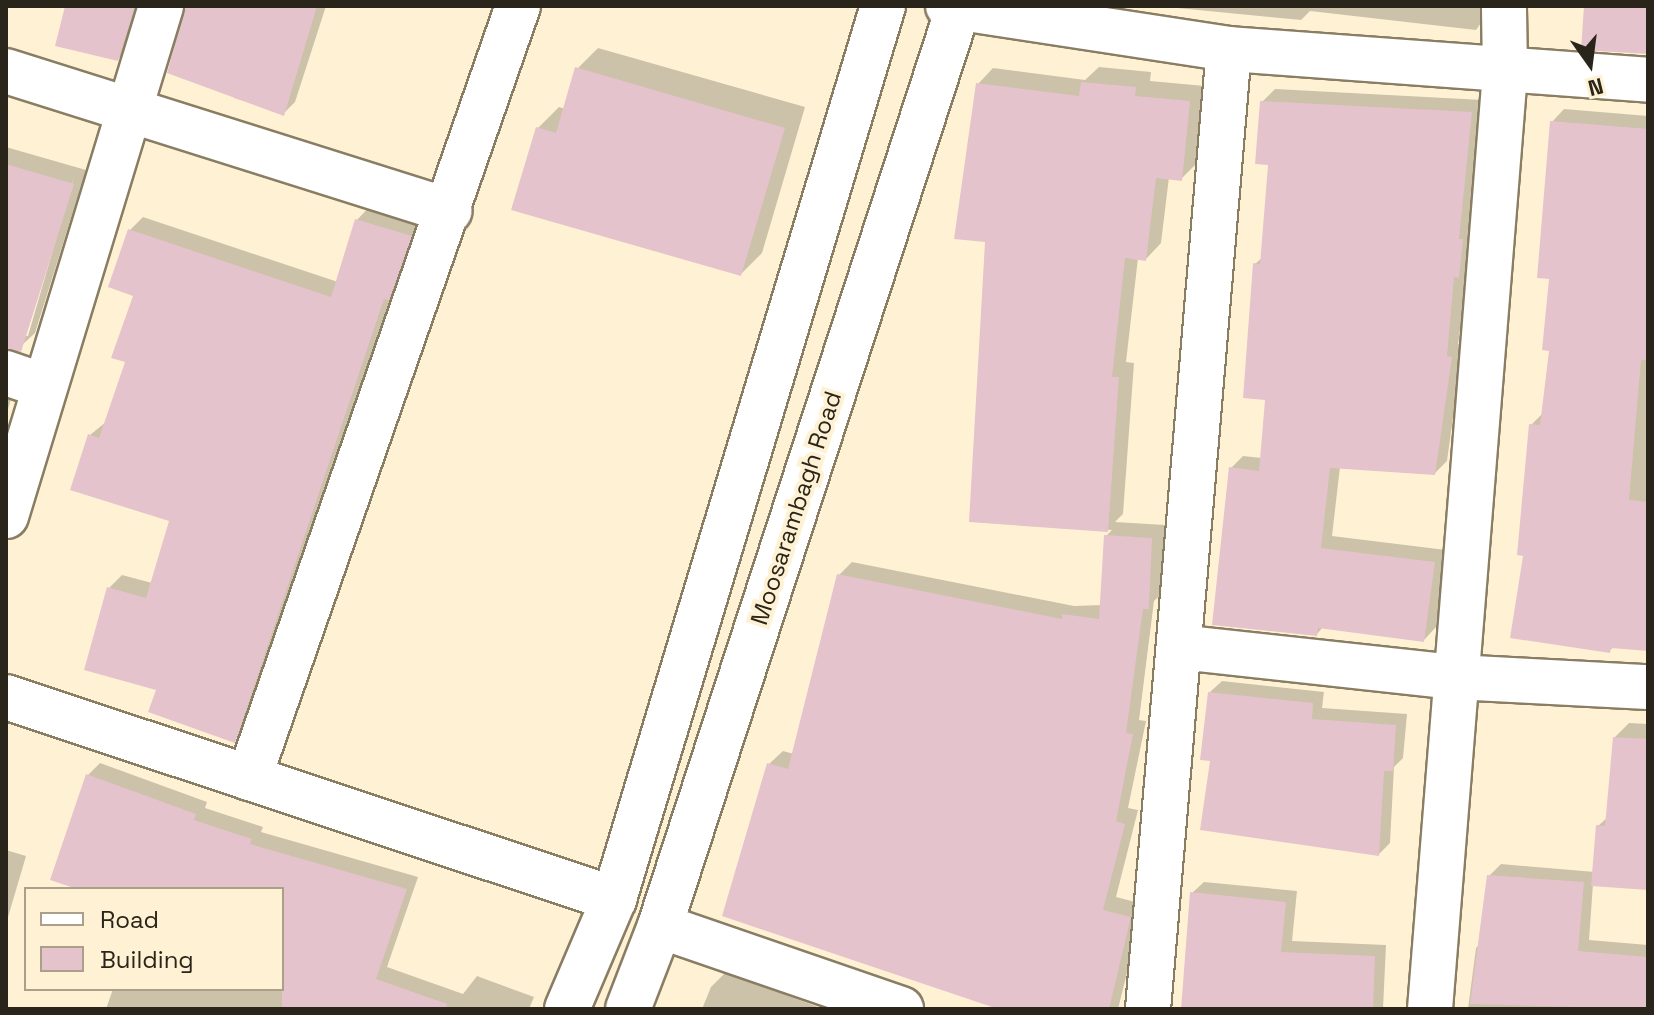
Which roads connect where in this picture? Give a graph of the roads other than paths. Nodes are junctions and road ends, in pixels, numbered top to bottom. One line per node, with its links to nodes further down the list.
1 (161, 6): 10 (street)
2 (518, 6): 11 (street)
3 (883, 6): 19 (street)
4 (1504, 6): 8 (street)
5 (955, 7): 6 (street); 20 (street, Moosarambagh Road)
6 (1229, 49): 8 (street); 14 (street)
7 (6, 71): 10 (street)
8 (1505, 72): 9 (street); 15 (street)
9 (1648, 80)
10 (127, 112): 11 (street); 12 (street)
11 (449, 211): 18 (street)
12 (25, 380): 13 (street)
13 (6, 516)
14 (1179, 647): 15 (street); 24 (street)
15 (1455, 677): 16 (street); 25 (street)
16 (1648, 687)
17 (6, 697): 18 (street)
18 (249, 778): 19 (street)
19 (614, 899): 21 (street)
20 (660, 926): 22 (street, Moosarambagh Road); 23 (street)
21 (567, 1009)
22 (628, 1009)
23 (901, 1009)
24 (1148, 1009)
25 (1430, 1009)

